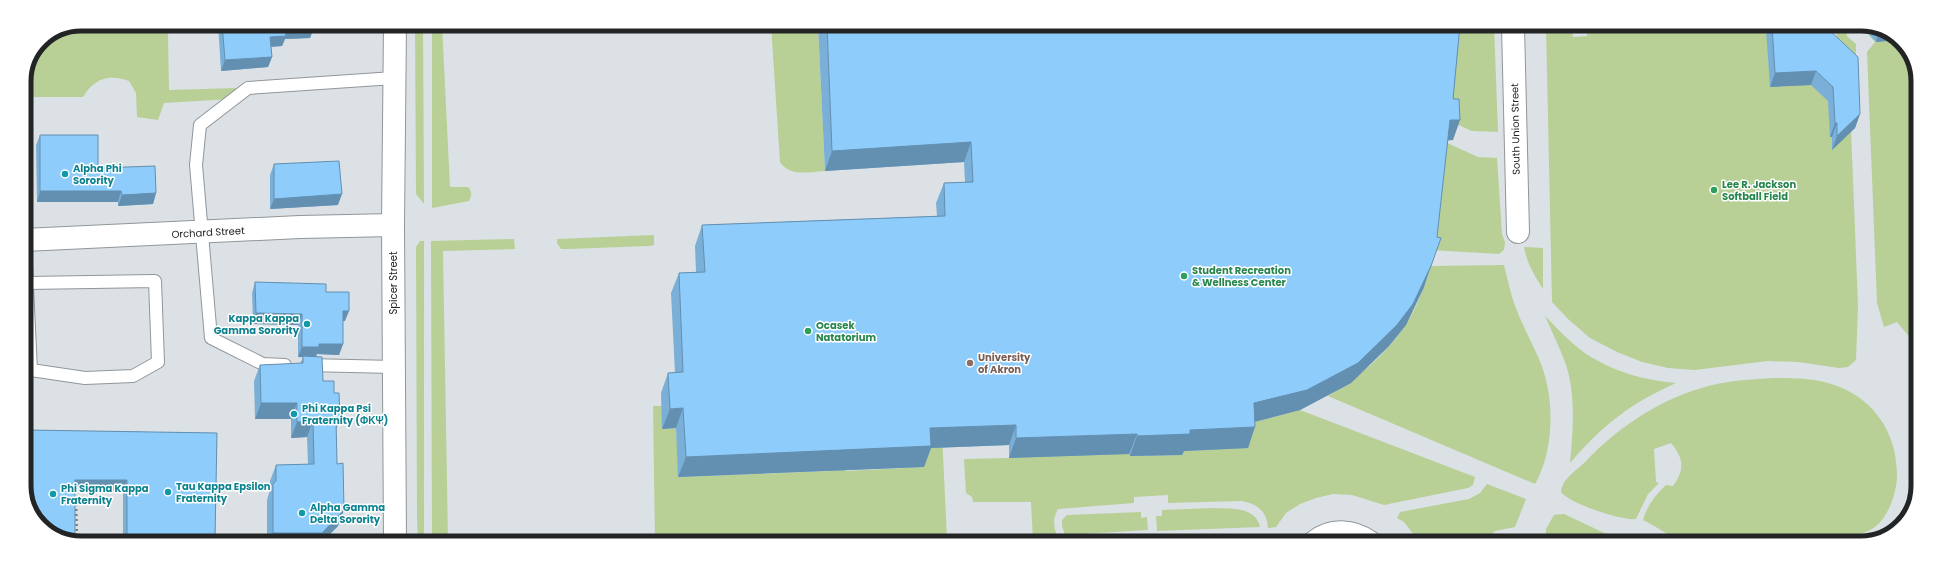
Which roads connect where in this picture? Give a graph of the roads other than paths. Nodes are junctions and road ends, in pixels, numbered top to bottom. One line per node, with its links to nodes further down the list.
1 (395, 31): 3 (street, Spicer Street)
2 (1513, 31): 6 (street, South Union Street)
3 (394, 78): 4 (street, Spicer Street); 5 (lane)
4 (393, 226): 5 (street, Orchard Street); 9 (street, Spicer Street)
5 (201, 232): 7 (street, Orchard Street); 9 (lane)
6 (1518, 232)
7 (31, 234)
8 (31, 283): 10 (lane)
9 (394, 367): 11 (street, Spicer Street)
10 (31, 370)
11 (395, 536)
12 (1324, 536): 13 (street)
13 (1361, 536)

